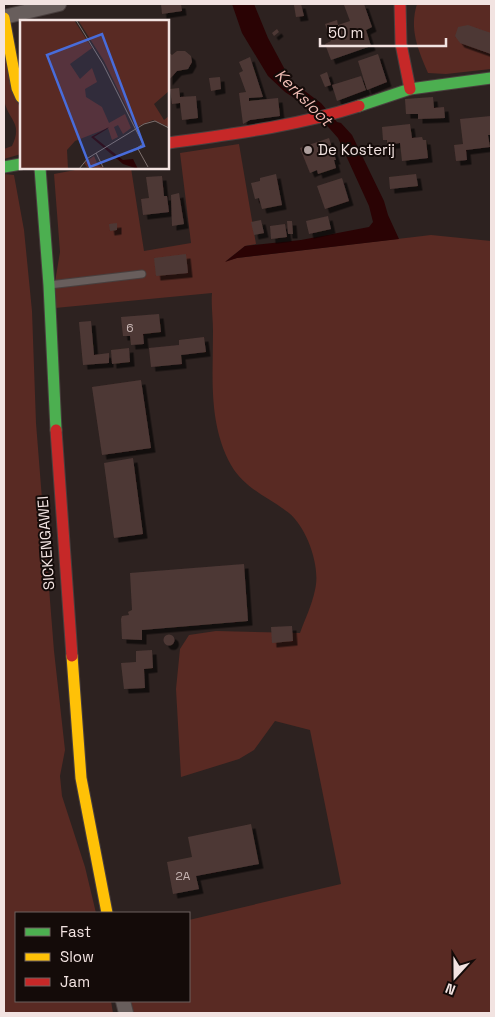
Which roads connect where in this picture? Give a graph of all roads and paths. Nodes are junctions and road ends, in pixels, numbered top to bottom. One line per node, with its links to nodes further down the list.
1 (59, 4): 3 (street)
2 (400, 4): 5 (street)
3 (4, 18): 6 (street)
4 (491, 78): 5 (street)
5 (410, 89): 7 (street)
6 (20, 95)
7 (169, 143)
8 (20, 164): 9 (street)
9 (4, 167)
10 (40, 169): 12 (street, SICKENGAWEI)
11 (142, 274): 12 (lane)
12 (49, 286): 13 (street, SICKENGAWEI)
13 (107, 912)

